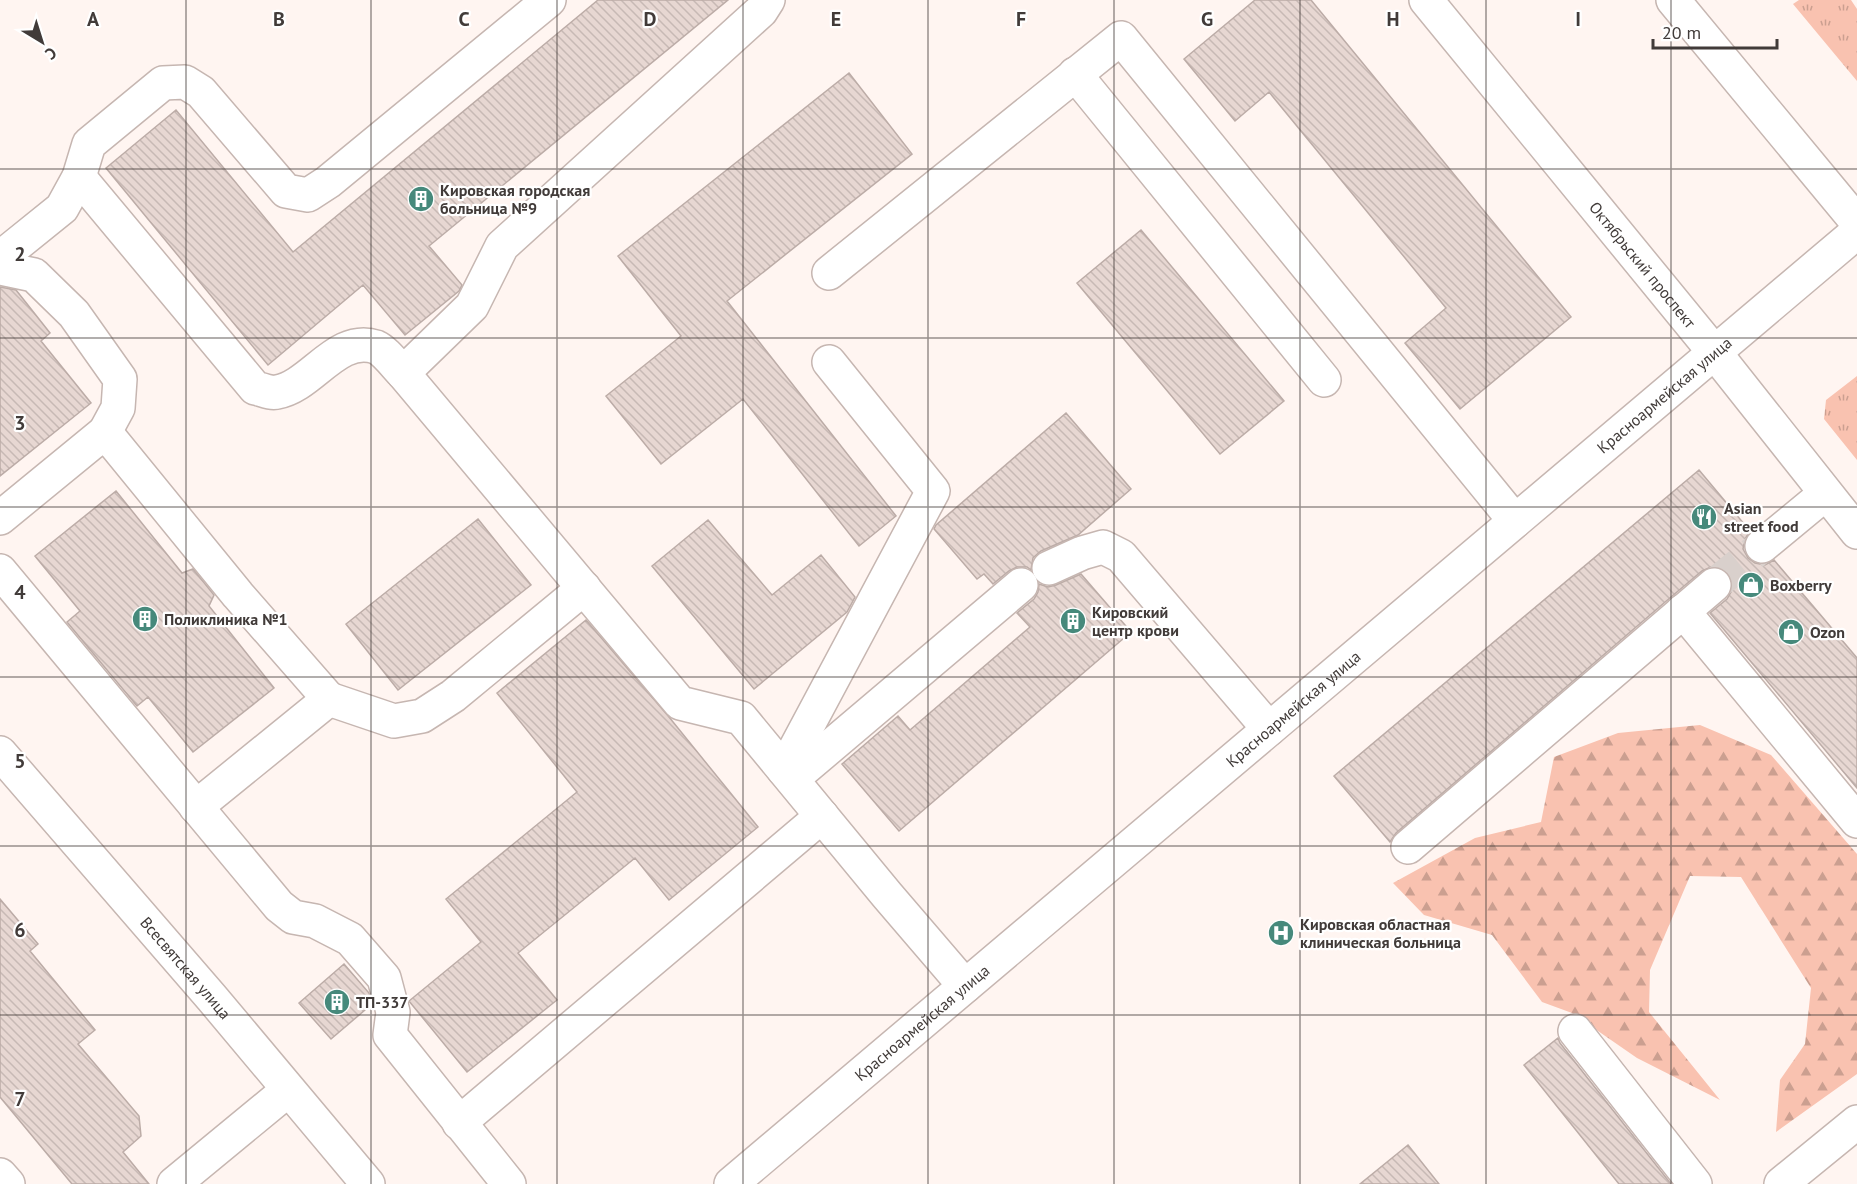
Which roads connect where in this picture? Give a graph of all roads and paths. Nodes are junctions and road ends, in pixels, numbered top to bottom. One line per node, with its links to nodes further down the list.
1 (549, 0): 6 (street)
2 (768, 0): 14 (street)
3 (1426, 0): 12 (street, Октябрьский проспект)
4 (1673, 0): 7 (street)
5 (1076, 74): 11 (street); 15 (street); 19 (street)
6 (79, 177): 9 (street); 14 (street)
7 (1857, 222)
8 (1857, 232): 12 (street, Красноармейская улица)
9 (0, 258)
10 (0, 268): 16 (street)
11 (829, 273)
12 (1714, 353): 17 (street, Октябрьский проспект); 19 (street, Красноармейская улица)
13 (829, 362): 31 (street)
14 (403, 373): 26 (street)
15 (1324, 380)
16 (105, 432): 18 (street); 28 (street)
17 (1825, 494): 20 (street, Октябрьский проспект); 21 (street)
18 (0, 518)
19 (1515, 521): 29 (street, Красноармейская улица)
20 (1857, 532)
21 (1762, 546)
22 (1049, 568): 29 (street)
23 (0, 571): 32 (street)
24 (1021, 585): 31 (street)
25 (1714, 585): 27 (street)
26 (584, 588): 28 (street); 31 (street)
27 (1683, 611): 34 (street); 35 (street)
28 (329, 699): 32 (street)
29 (1269, 729): 36 (street, Красноармейская улица)
30 (0, 753): 38 (street, Всесвятская улица)
31 (788, 774): 33 (street)
32 (196, 807): 40 (street)
33 (822, 816): 36 (street); 40 (street)
34 (1857, 821)
35 (1408, 847)
36 (965, 986): 46 (street, Красноармейская улица)
37 (1575, 1031): 47 (street)
38 (288, 1090): 43 (street); 44 (street, Всесвятская улица)
39 (1857, 1122): 48 (street)
40 (459, 1123): 45 (street)
41 (0, 1175): 42 (street)
42 (8, 1184)
43 (174, 1184)
44 (368, 1184)
45 (509, 1184)
46 (731, 1184)
47 (1695, 1184)
48 (1781, 1184)

